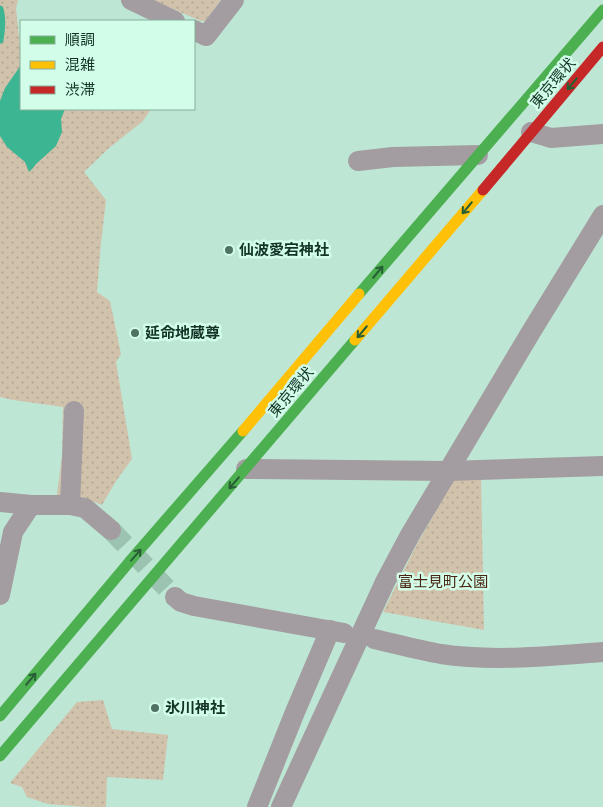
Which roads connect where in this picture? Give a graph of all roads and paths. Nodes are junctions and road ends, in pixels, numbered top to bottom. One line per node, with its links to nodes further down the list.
1 (131, 0): 4 (street)
2 (234, 0): 5 (street)
3 (603, 10): 9 (highway, 東京環状)
4 (173, 20)
5 (195, 30)
6 (603, 47): 7 (highway, 東京環状, one-way to 7)
7 (531, 132): 8 (street); 14 (highway, 東京環状, one-way to 14)
8 (603, 134)
9 (478, 155): 10 (street); 24 (highway, 東京環状, one-way to 9)
10 (358, 161)
11 (603, 215): 15 (street)
12 (74, 411): 18 (street)
13 (603, 466): 15 (street)
14 (246, 469): 15 (street); 25 (highway, 東京環状, one-way to 25)
15 (448, 471): 27 (street)
16 (0, 502): 17 (street)
17 (30, 504): 18 (street); 20 (street)
18 (70, 505): 19 (street)
19 (111, 530)
20 (0, 595)
21 (175, 597): 26 (street)
22 (374, 639): 23 (street)
23 (603, 652)
24 (0, 716)
25 (0, 756)
26 (257, 807)
27 (281, 807)

